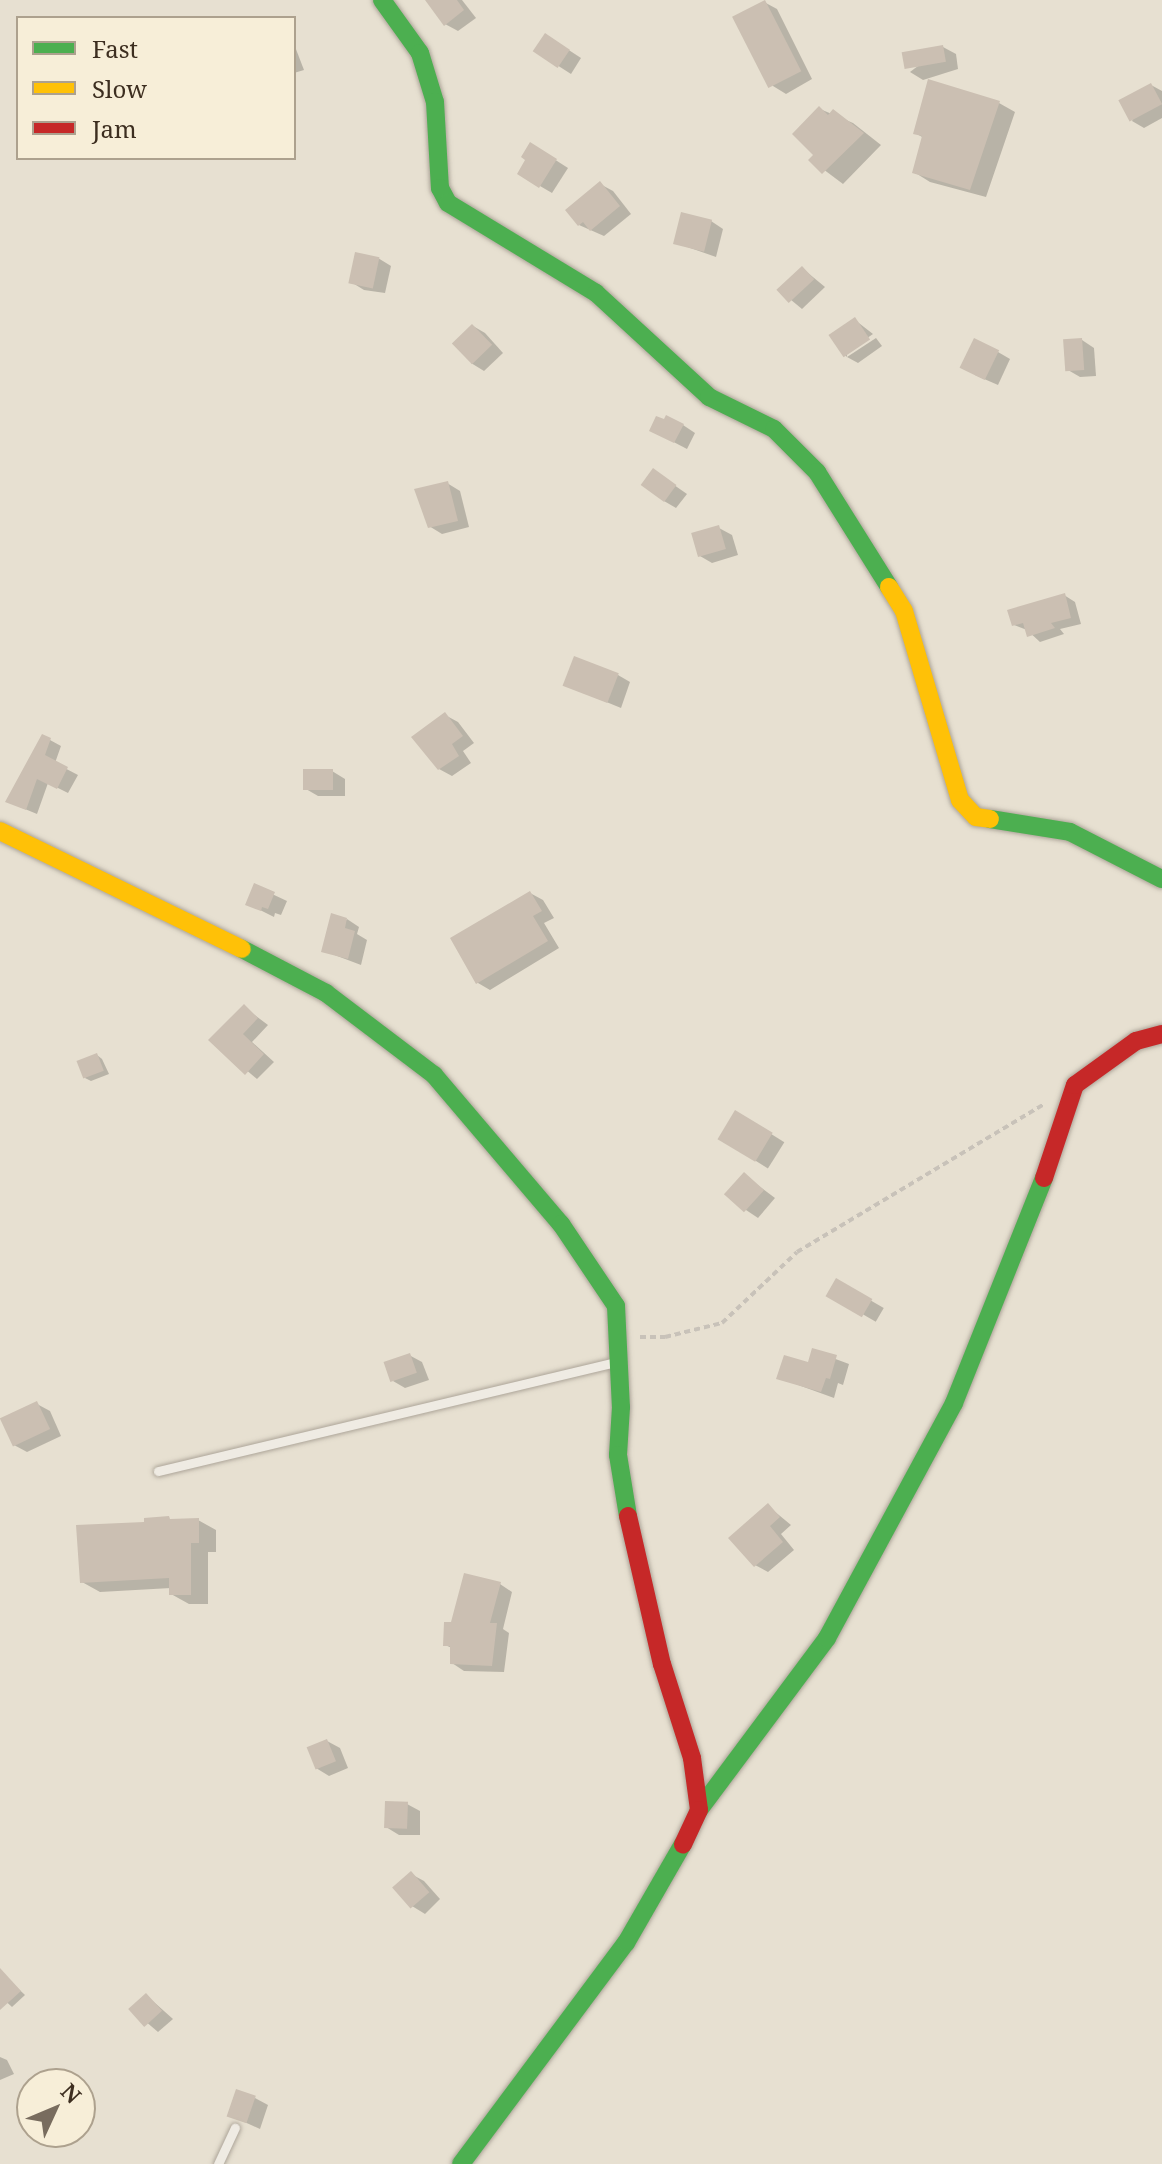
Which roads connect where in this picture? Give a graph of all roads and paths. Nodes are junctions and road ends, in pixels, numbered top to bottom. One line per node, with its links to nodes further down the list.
1 (382, 0): 3 (street)
2 (0, 831): 6 (street)
3 (1162, 879)
4 (1162, 1034): 5 (street)
5 (1075, 1085): 6 (path); 9 (street)
6 (617, 1337): 7 (street)
7 (619, 1361): 8 (lane); 9 (street)
8 (158, 1471)
9 (699, 1810): 12 (street)
10 (235, 2128): 11 (lane)
11 (218, 2164)
12 (461, 2164)

